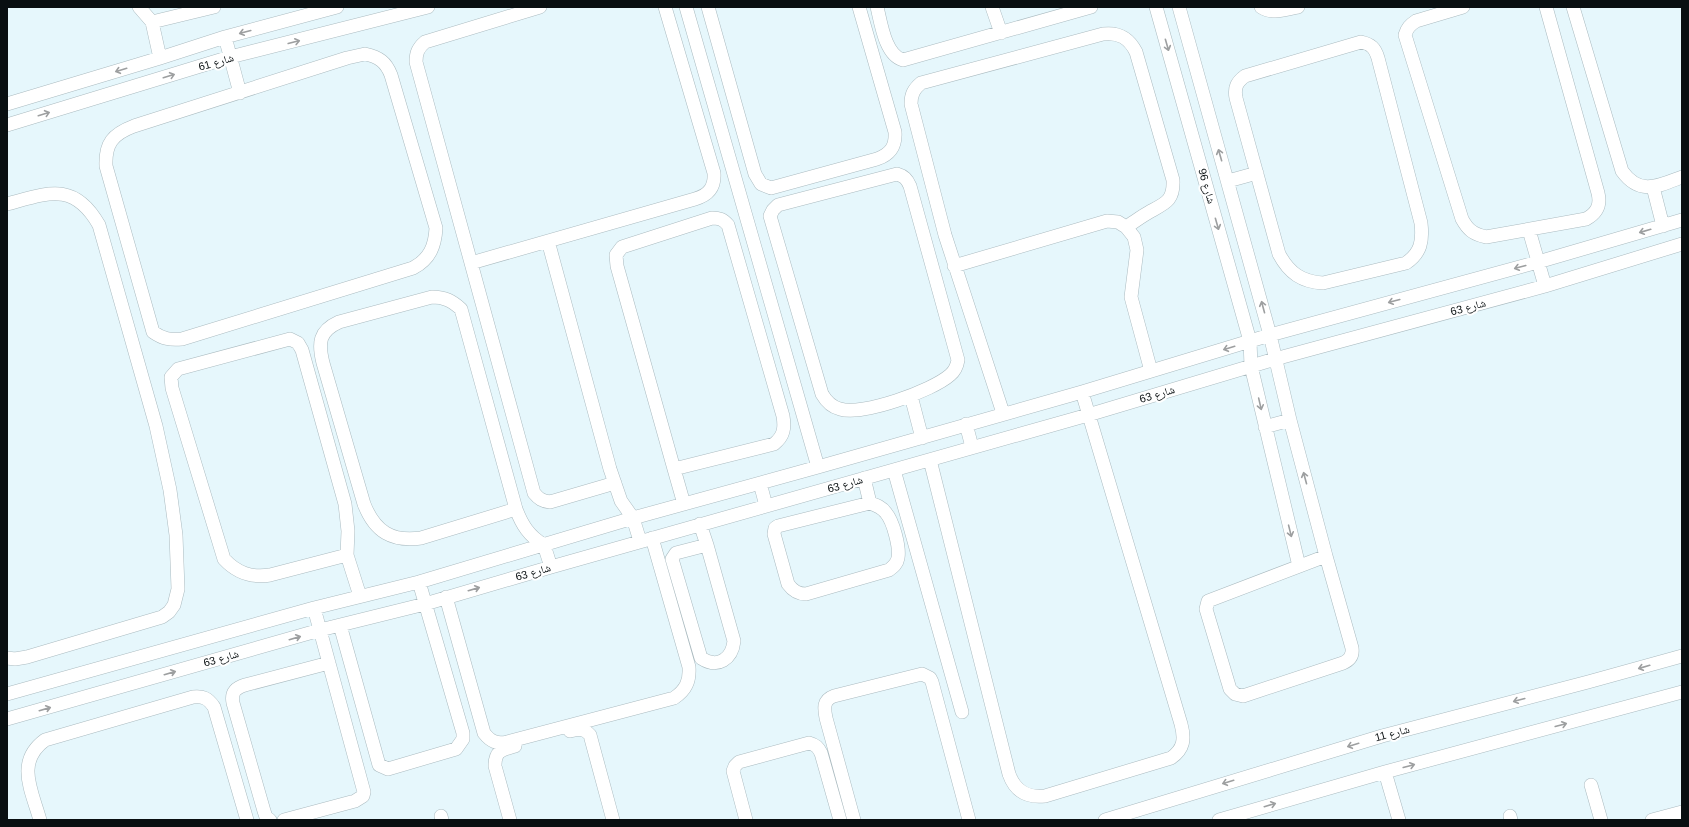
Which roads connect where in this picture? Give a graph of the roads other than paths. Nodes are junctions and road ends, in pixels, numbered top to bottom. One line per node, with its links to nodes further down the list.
1 (139, 7): 21 (street)
2 (214, 7): 21 (street)
3 (337, 7): 23 (street, شارع 61, one-way to 23)
4 (428, 7): 20 (street, شارع 61)
5 (540, 7): 41 (street)
6 (665, 7): 38 (street)
7 (686, 7): 59 (street)
8 (708, 7): 9 (street)
9 (859, 7)
10 (877, 7): 22 (street)
11 (992, 7): 22 (street)
12 (1091, 7): 22 (street)
13 (1156, 7): 45 (street, شارع 96, one-way to 45)
14 (1179, 7): 31 (street, شارع 96, one-way to 14)
15 (1261, 7): 16 (street)
16 (1298, 7)
17 (1463, 7): 37 (street)
18 (1546, 7): 37 (street)
19 (1573, 7): 32 (street)
20 (386, 13): 24 (street, شارع 61, one-way to 20)
21 (152, 22): 25 (street)
22 (1001, 33)
23 (225, 37): 24 (street); 25 (street, شارع 61)
24 (230, 57): 26 (street); 28 (street, شارع 61, one-way to 24)
25 (160, 58): 27 (street, شارع 61, one-way to 27)
26 (240, 92): 26 (street)
27 (7, 104)
28 (7, 125)
29 (1257, 173): 29 (street); 31 (street)
30 (1682, 177): 32 (street)
31 (1228, 181): 44 (street, شارع 96, one-way to 31)
32 (1653, 188): 35 (street)
33 (7, 204): 87 (street)
34 (1682, 220): 35 (street, شارع 63)
35 (1663, 226): 40 (street, شارع 63, one-way to 40)
36 (1126, 227): 42 (street); 42 (street); 48 (street)
37 (1529, 230): 40 (street)
38 (548, 240): 41 (street); 63 (street)
39 (1682, 244): 43 (street, شارع 63)
40 (1538, 262): 43 (street); 44 (street, شارع 63, one-way to 44)
41 (471, 263): 63 (street)
42 (954, 266): 51 (street)
43 (1545, 286): 46 (street, شارع 63)
44 (1270, 335): 45 (street, شارع 63); 46 (street, شارع 96)
45 (1250, 341): 47 (street, شارع 96); 48 (street, شارع 63, one-way to 48)
46 (1275, 358): 47 (street, شارع 63); 53 (street, شارع 96)
47 (1251, 366): 52 (street, شارع 63); 55 (street, شارع 96, one-way to 55)
48 (1151, 371): 49 (street, شارع 63)
49 (1082, 392): 51 (street, شارع 63); 52 (street)
50 (911, 396): 50 (street); 56 (street)
51 (1003, 413): 54 (street, شارع 63)
52 (1088, 415): 57 (street, شارع 63); 58 (street)
53 (1290, 420): 55 (street); 76 (street, شارع 96, one-way to 53)
54 (966, 424): 56 (street, شارع 63); 57 (street)
55 (1265, 427): 77 (street, شارع 96, one-way to 77)
56 (922, 438): 59 (street, شارع 63)
57 (972, 447): 58 (street, شارع 63)
58 (930, 460): 61 (street, شارع 63)
59 (818, 467): 64 (street, شارع 63)
60 (674, 469): 60 (street); 66 (street)
61 (894, 470): 62 (street, شارع 63); 91 (street)
62 (864, 478): 65 (street); 67 (street, شارع 63)
63 (615, 483): 69 (street)
64 (760, 483): 66 (street, شارع 63); 67 (street)
65 (870, 503): 71 (street); 71 (street)
66 (684, 504): 69 (street, شارع 63)
67 (770, 505): 70 (street, شارع 63); 71 (street)
68 (516, 509): 68 (street); 73 (street)
69 (633, 518): 72 (street); 73 (street, شارع 63)
70 (700, 524): 72 (street, شارع 63); 74 (street)
71 (780, 525)
72 (646, 540): 78 (street, شارع 63); 81 (street)
73 (544, 545): 78 (street); 79 (street, شارع 63)
74 (707, 545): 74 (street)
75 (347, 554): 75 (street); 80 (street)
76 (1326, 556): 77 (street); 77 (street, شارع 96)
77 (1299, 566)
78 (551, 567): 81 (street, شارع 63, one-way to 78)
79 (419, 582): 80 (street, شارع 63); 82 (street)
80 (360, 596): 83 (street, شارع 63)
81 (446, 598): 82 (street, شارع 63)
82 (425, 604): 84 (street, شارع 63); 84 (street)
83 (314, 608): 85 (street); 90 (street, شارع 63)
84 (340, 625): 85 (street, شارع 63)
85 (320, 630): 88 (street); 92 (street, شارع 63, one-way to 85)
86 (1682, 656): 106 (street, شارع 11, one-way to 106)
87 (7, 658)
88 (329, 663): 98 (street); 99 (street)
89 (1682, 692): 93 (street, one-way to 89)
90 (7, 694)
91 (962, 712)
92 (7, 719)
93 (1385, 772): 107 (street, one-way to 93); 108 (street)
94 (1591, 785): 109 (street)
95 (1682, 812): 110 (street)
96 (40, 820): 97 (street)
97 (247, 820)
98 (270, 820)
99 (284, 820)
100 (510, 820): 101 (street)
101 (613, 820)
102 (746, 820): 103 (street)
103 (840, 820)
104 (854, 820): 105 (street)
105 (969, 820)
106 (1105, 820)
107 (1219, 820)
108 (1399, 820)
109 (1601, 820)
110 (1652, 820)

